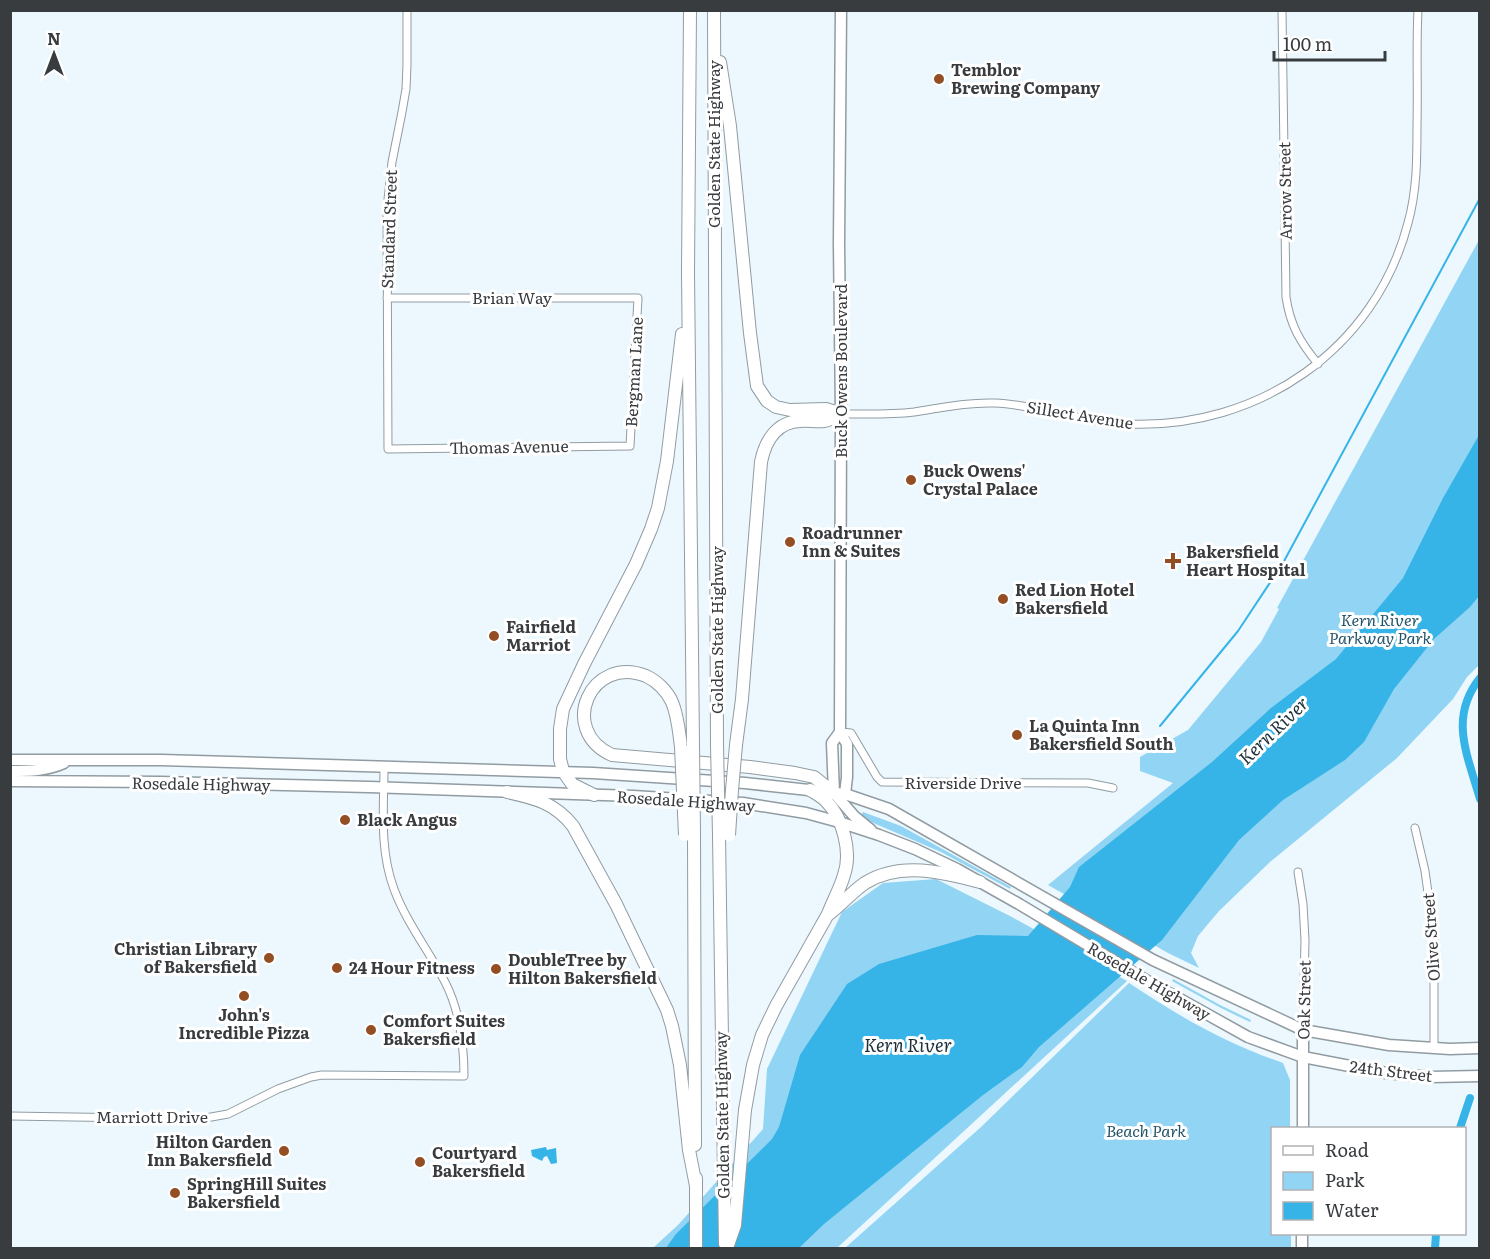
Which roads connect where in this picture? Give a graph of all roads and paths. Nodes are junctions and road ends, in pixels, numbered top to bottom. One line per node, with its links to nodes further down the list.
1 (407, 10): 8 (street, Standard Street)
2 (841, 10): 11 (main road, Buck Owens Boulevard)
3 (1281, 10): 10 (street, Arrow Street)
4 (1418, 10): 10 (street, Sillect Avenue)
5 (690, 16): 7 (highway, Golden State Highway)
6 (714, 17): 11 (highway); 32 (highway, Golden State Highway, bridge)
7 (688, 273): 20 (highway); 31 (highway, Golden State Highway, bridge)
8 (387, 298): 9 (street, Brian Way); 13 (street, Standard Street)
9 (638, 298): 12 (street, Bergman Lane)
10 (1318, 364): 11 (street, Sillect Avenue)
11 (841, 414): 14 (main road, Buck Owens Boulevard); 32 (highway, bridge)
12 (630, 446): 13 (street, Thomas Avenue)
13 (388, 449)
14 (840, 732): 23 (street, Riverside Drive); 27 (main road, Buck Owens Boulevard)
15 (10, 753): 17 (main road)
16 (10, 760): 17 (main road, Rosedale Highway)
17 (70, 760): 18 (main road, Rosedale Highway); 19 (main road)
18 (384, 766): 20 (main road, Rosedale Highway); 22 (street)
19 (10, 771)
20 (562, 771): 24 (main road, Rosedale Highway); 26 (highway)
21 (10, 781): 22 (main road, Rosedale Highway)
22 (384, 788): 25 (main road, Rosedale Highway); 42 (street, Marriott Drive)
23 (1113, 788)
24 (810, 790): 27 (highway)
25 (507, 792): 26 (main road, Rosedale Highway); 44 (highway)
26 (594, 795): 28 (main road, Rosedale Highway)
27 (836, 798): 28 (main road); 29 (highway); 31 (highway, bridge); 33 (main road); 37 (main road, Rosedale Highway)
28 (806, 813): 29 (main road, Rosedale Highway)
29 (839, 822): 33 (main road, Rosedale Highway); 36 (highway)
30 (1415, 828): 38 (street, Olive Street)
31 (690, 834): 44 (highway, Golden State Highway)
32 (724, 835): 46 (highway, Golden State Highway)
33 (879, 835): 35 (main road, Rosedale Highway)
34 (1298, 872): 37 (street, Oak Street)
35 (980, 882): 36 (highway); 40 (main road, Rosedale Highway)
36 (828, 914): 46 (highway)
37 (1303, 1030): 38 (main road, 24th Street); 40 (main road, Oak Street)
38 (1434, 1048): 39 (main road, 24th Street)
39 (1479, 1048)
40 (1303, 1057): 41 (main road, 24th Street); 43 (main road, Oak Street)
41 (1479, 1076)
42 (10, 1116)
43 (1303, 1127)
44 (696, 1186): 45 (highway, Golden State Highway)
45 (696, 1248)
46 (726, 1248)

